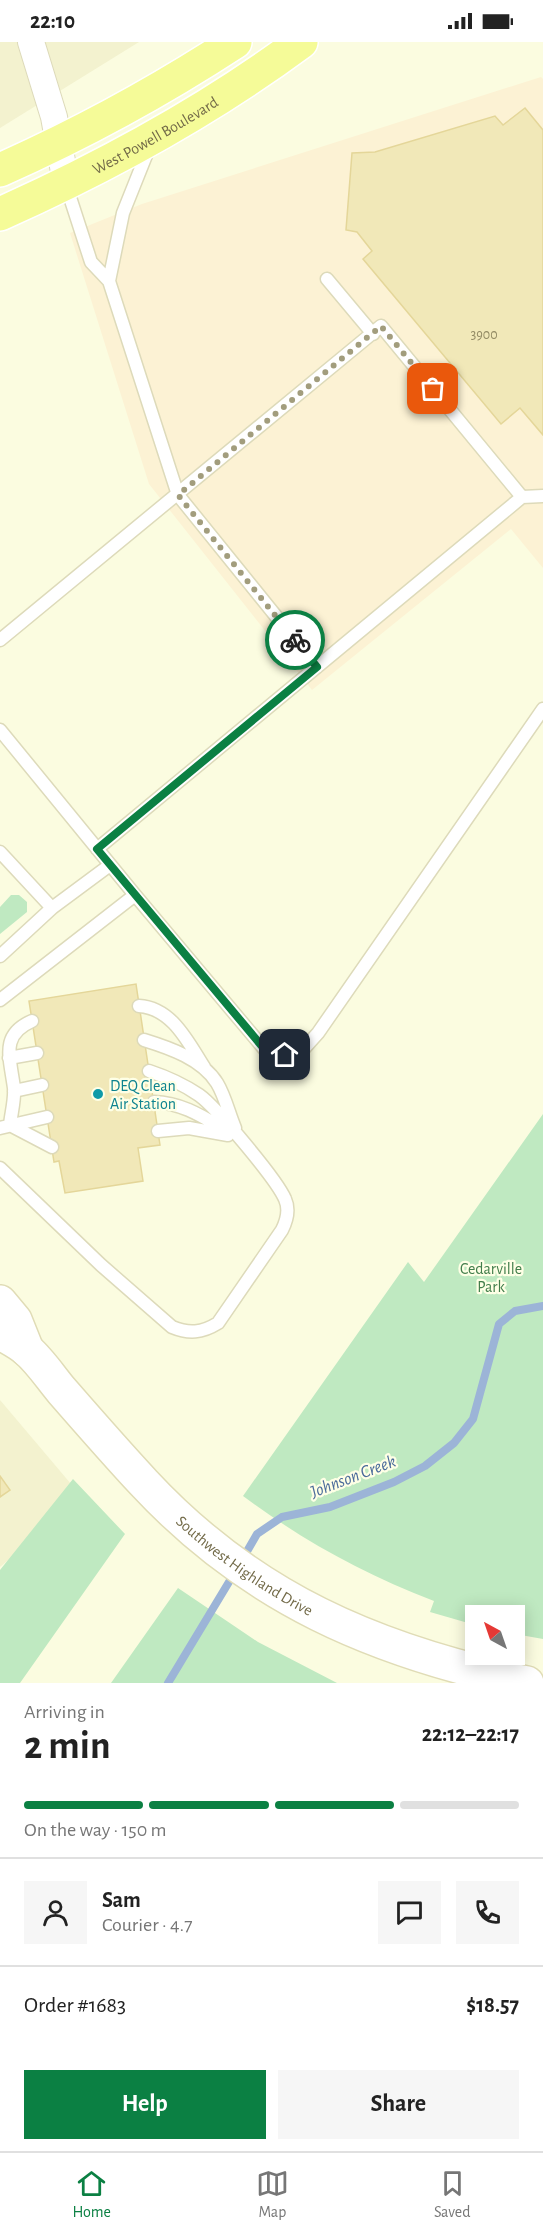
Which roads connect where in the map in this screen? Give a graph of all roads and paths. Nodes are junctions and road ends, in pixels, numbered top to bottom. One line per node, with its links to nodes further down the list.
1 (31, 42): 5 (street)
2 (235, 42): 5 (main road)
3 (301, 42): 4 (main road, West Powell Boulevard)
4 (153, 137): 7 (main road, West Powell Boulevard); 10 (lane)
5 (58, 142): 6 (main road); 7 (street)
6 (0, 170)
7 (66, 183): 8 (main road, West Powell Boulevard); 10 (lane)
8 (0, 214)
9 (327, 279): 11 (lane)
10 (109, 281): 12 (lane)
11 (373, 334): 12 (lane); 13 (lane)
12 (178, 495): 15 (lane); 16 (lane)
13 (522, 496): 14 (lane); 16 (lane)
14 (543, 496)
15 (0, 640)
16 (317, 667): 19 (lane)
17 (543, 708): 22 (lane)
18 (0, 730): 19 (lane)
19 (97, 849): 21 (lane)
20 (0, 852): 23 (lane)
21 (110, 865): 22 (lane); 23 (lane)
22 (135, 895): 25 (lane)
23 (52, 908): 24 (lane)
24 (0, 956)
25 (0, 1000)
26 (139, 1006): 31 (lane)
27 (33, 1021): 30 (lane)
28 (144, 1040): 31 (lane)
29 (37, 1053): 30 (lane)
30 (9, 1058): 34 (lane)
31 (205, 1068): 39 (lane)
32 (149, 1071): 39 (lane)
33 (42, 1085): 34 (lane)
34 (15, 1091): 37 (lane)
35 (154, 1102): 39 (lane)
36 (47, 1117): 37 (lane)
37 (5, 1127): 40 (lane)
38 (158, 1131): 39 (lane)
39 (238, 1137): 41 (lane)
40 (52, 1147)
41 (0, 1168)
42 (0, 1302): 43 (main road, Southwest Highland Drive)
43 (13, 1341): 44 (main road, Southwest Highland Drive)
44 (527, 1683)

